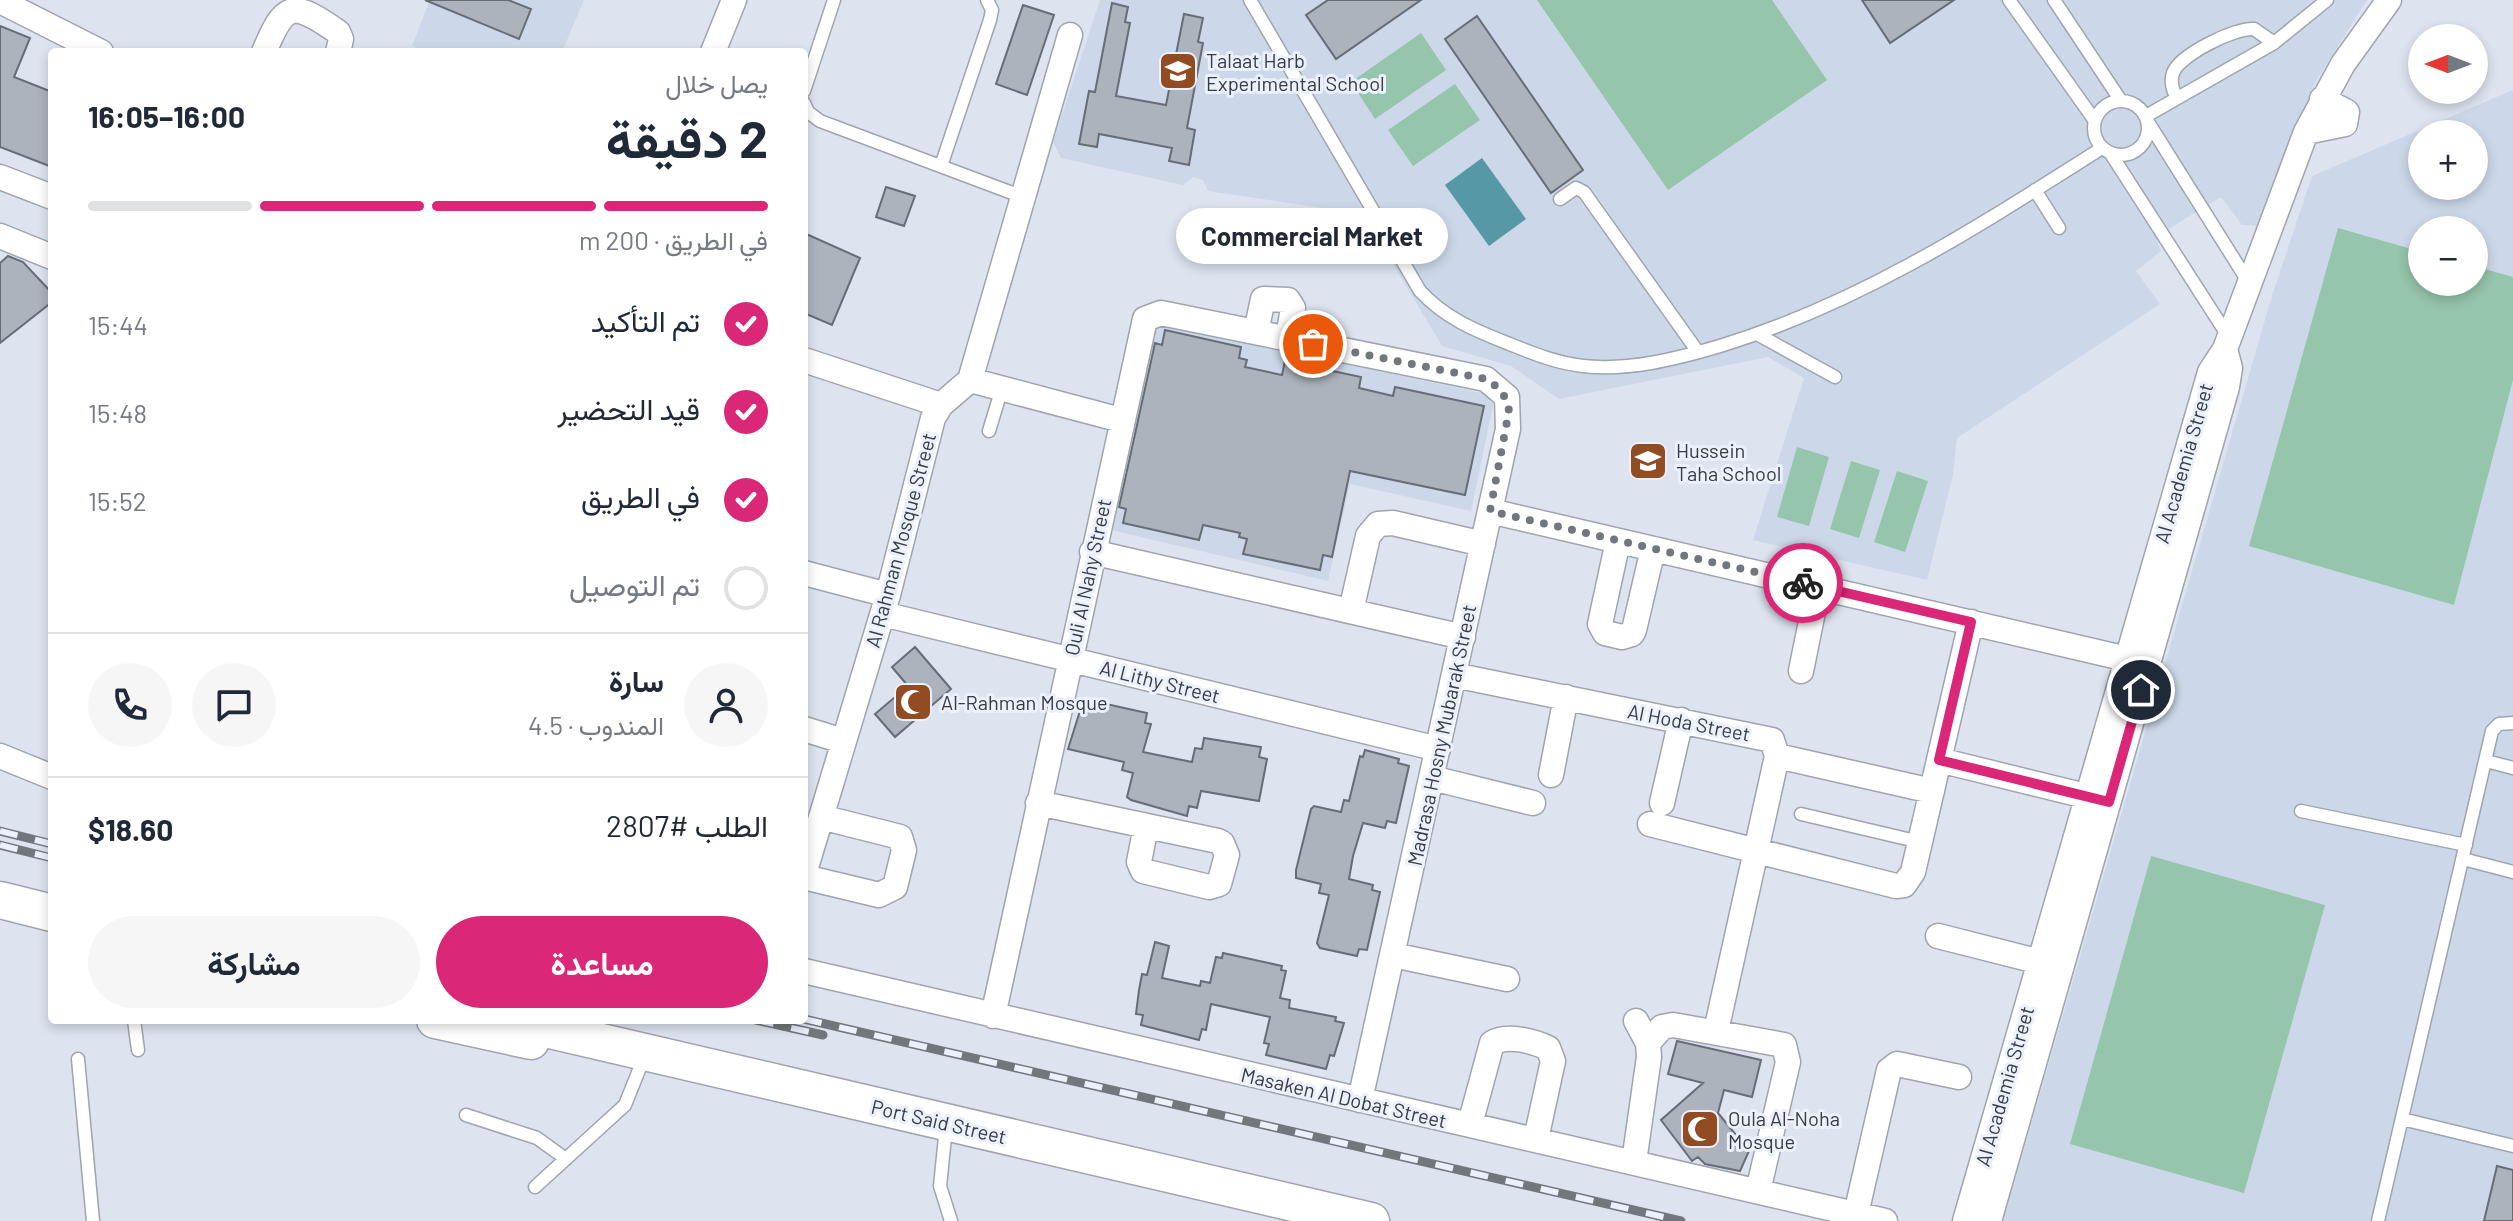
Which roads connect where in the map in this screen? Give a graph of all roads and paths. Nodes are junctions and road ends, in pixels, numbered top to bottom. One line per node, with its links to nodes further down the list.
1 (734, 0): 15 (street)
2 (834, 0): 16 (lane)
3 (987, 0): 23 (lane)
4 (1250, 0): 37 (lane)
5 (2009, 0): 21 (lane)
6 (2054, 0): 18 (lane)
7 (2327, 0): 11 (lane)
8 (2389, 0): 32 (street, Al Academia Street)
9 (1, 1): 12 (street)
10 (1070, 35): 27 (street)
11 (2274, 43): 17 (lane); 17 (lane)
12 (93, 48)
13 (266, 48): 14 (street)
14 (339, 48)
15 (715, 48)
16 (808, 79)
17 (2177, 98): 20 (lane)
18 (2121, 101): 20 (lane); 21 (lane)
19 (808, 112): 23 (lane)
20 (2147, 119): 22 (lane); 32 (lane)
21 (2095, 121): 22 (lane)
22 (2107, 151): 25 (lane); 36 (lane)
23 (941, 166): 27 (lane)
24 (0, 177): 26 (street)
25 (2035, 190): 29 (lane); 34 (lane)
26 (48, 195)
27 (1023, 197): 40 (street)
28 (1560, 199): 37 (lane)
29 (2059, 228)
30 (0, 236): 31 (street)
31 (48, 255)
32 (2249, 283): 36 (street, Al Academia Street)
33 (1256, 332): 35 (street); 35 (street); 43 (street, Ouli Al Nahy Street)
34 (1757, 334): 37 (lane); 39 (lane)
35 (1288, 338): 45 (street, Madrasa Hosny Mubarak Street)
36 (2227, 343): 46 (street, Al Academia Street)
37 (1698, 352)
38 (808, 361): 42 (street)
39 (1835, 377)
40 (970, 380): 41 (street); 42 (street, Al Rahman Mosque Street)
41 (1002, 388): 43 (street); 44 (lane)
42 (941, 405): 53 (street, Al Rahman Mosque Street)
43 (1121, 420): 50 (street, Ouli Al Nahy Street)
44 (989, 431)
45 (1490, 511): 47 (street); 48 (street, Madrasa Hosny Mubarak Street)
46 (2178, 519): 58 (street, Al Academia Street); 76 (street, Al Academia Street)
47 (1618, 541): 49 (street); 49 (street)
48 (1483, 544): 54 (street); 56 (street, Madrasa Hosny Mubarak Street)
49 (1653, 549): 52 (street)
50 (1092, 552): 54 (street); 57 (street, Ouli Al Nahy Street)
51 (808, 575): 53 (street, Al Lithy Street)
52 (1818, 587): 55 (street); 59 (street)
53 (885, 604): 57 (street, Al Lithy Street); 65 (street, Al Rahman Mosque Street)
54 (1351, 611): 56 (street)
55 (1971, 622): 58 (street); 69 (street)
56 (1463, 637): 60 (street, Madrasa Hosny Mubarak Street)
57 (1070, 659): 66 (street, Al Lithy Street); 77 (street, Ouli Al Nahy Street)
58 (2127, 659): 76 (street, Al Academia Street)
59 (1801, 671)
60 (1454, 675): 61 (street, Al Hoda Street); 66 (street, Madrasa Hosny Mubarak Street)
61 (1566, 697): 62 (street, Al Hoda Street); 73 (street)
62 (1681, 720): 68 (street, Al Hoda Street); 85 (street)
63 (2513, 723): 70 (lane)
64 (808, 730): 65 (street)
65 (843, 741): 81 (street, Al Rahman Mosque Street)
66 (1438, 749): 74 (street, Madrasa Hosny Mubarak Street)
67 (0, 756): 72 (street)
68 (1777, 756): 75 (street); 85 (street)
69 (1939, 760): 75 (street); 76 (street)
70 (2486, 761): 71 (lane); 84 (lane)
71 (2513, 768)
72 (48, 775)
73 (1551, 775)
74 (1432, 778): 78 (street); 95 (street, Madrasa Hosny Mubarak Street)
75 (1932, 791): 83 (street)
76 (2098, 799): 96 (street, Al Academia Street)
77 (1038, 803): 82 (street); 99 (street, Ouli Al Nahy Street)
78 (1533, 803)
79 (2301, 811): 84 (lane)
80 (1801, 814): 83 (lane)
81 (821, 817): 87 (street, Al Rahman Mosque Street); 89 (street)
82 (1146, 826)
83 (1920, 842): 85 (street)
84 (2466, 845): 86 (lane)
85 (1756, 851): 104 (street)
86 (2463, 859): 88 (lane); 112 (lane)
87 (808, 862)
88 (2513, 872)
89 (808, 877)
90 (0, 900): 91 (main road)
91 (48, 912)
92 (0, 922): 93 (main road)
93 (48, 933)
94 (1938, 936): 96 (street)
95 (1393, 955): 98 (street); 110 (street, Madrasa Hosny Mubarak Street)
96 (2050, 965): 127 (street, Al Academia Street); 128 (street, Al Academia Street)
97 (808, 972): 99 (street, Masaken Al Dobat Street)
98 (1507, 979)
99 (993, 1016): 110 (street, Masaken Al Dobat Street)
100 (1636, 1021): 105 (street)
101 (135, 1024): 106 (lane)
102 (457, 1024): 107 (main road, Port Said Street)
103 (521, 1024): 107 (main road, Port Said Street)
104 (1716, 1031): 105 (street); 120 (street)
105 (1648, 1043): 118 (street)
106 (138, 1050)
107 (643, 1058): 114 (main road, Port Said Street); 117 (lane); 125 (main road, Port Said Street)
108 (78, 1059): 122 (lane)
109 (1959, 1077): 121 (street)
110 (1360, 1100): 113 (street, Masaken Al Dobat Street)
111 (466, 1115): 117 (lane)
112 (2402, 1119): 116 (lane); 129 (lane)
113 (1470, 1124): 115 (street, Masaken Al Dobat Street); 115 (street)
114 (945, 1137): 123 (lane); 124 (main road, Port Said Street)
115 (1536, 1139): 118 (street, Masaken Al Dobat Street)
116 (2513, 1146)
117 (566, 1159): 119 (lane)
118 (1634, 1162): 120 (street, Masaken Al Dobat Street)
119 (535, 1187)
120 (1758, 1191): 121 (street, Masaken Al Dobat Street)
121 (1856, 1214): 126 (street, Masaken Al Dobat Street)
122 (93, 1221)
123 (951, 1221)
124 (1292, 1221)
125 (1371, 1221)
126 (1885, 1221)
127 (1965, 1221)
128 (1989, 1221)
129 (2378, 1221)

